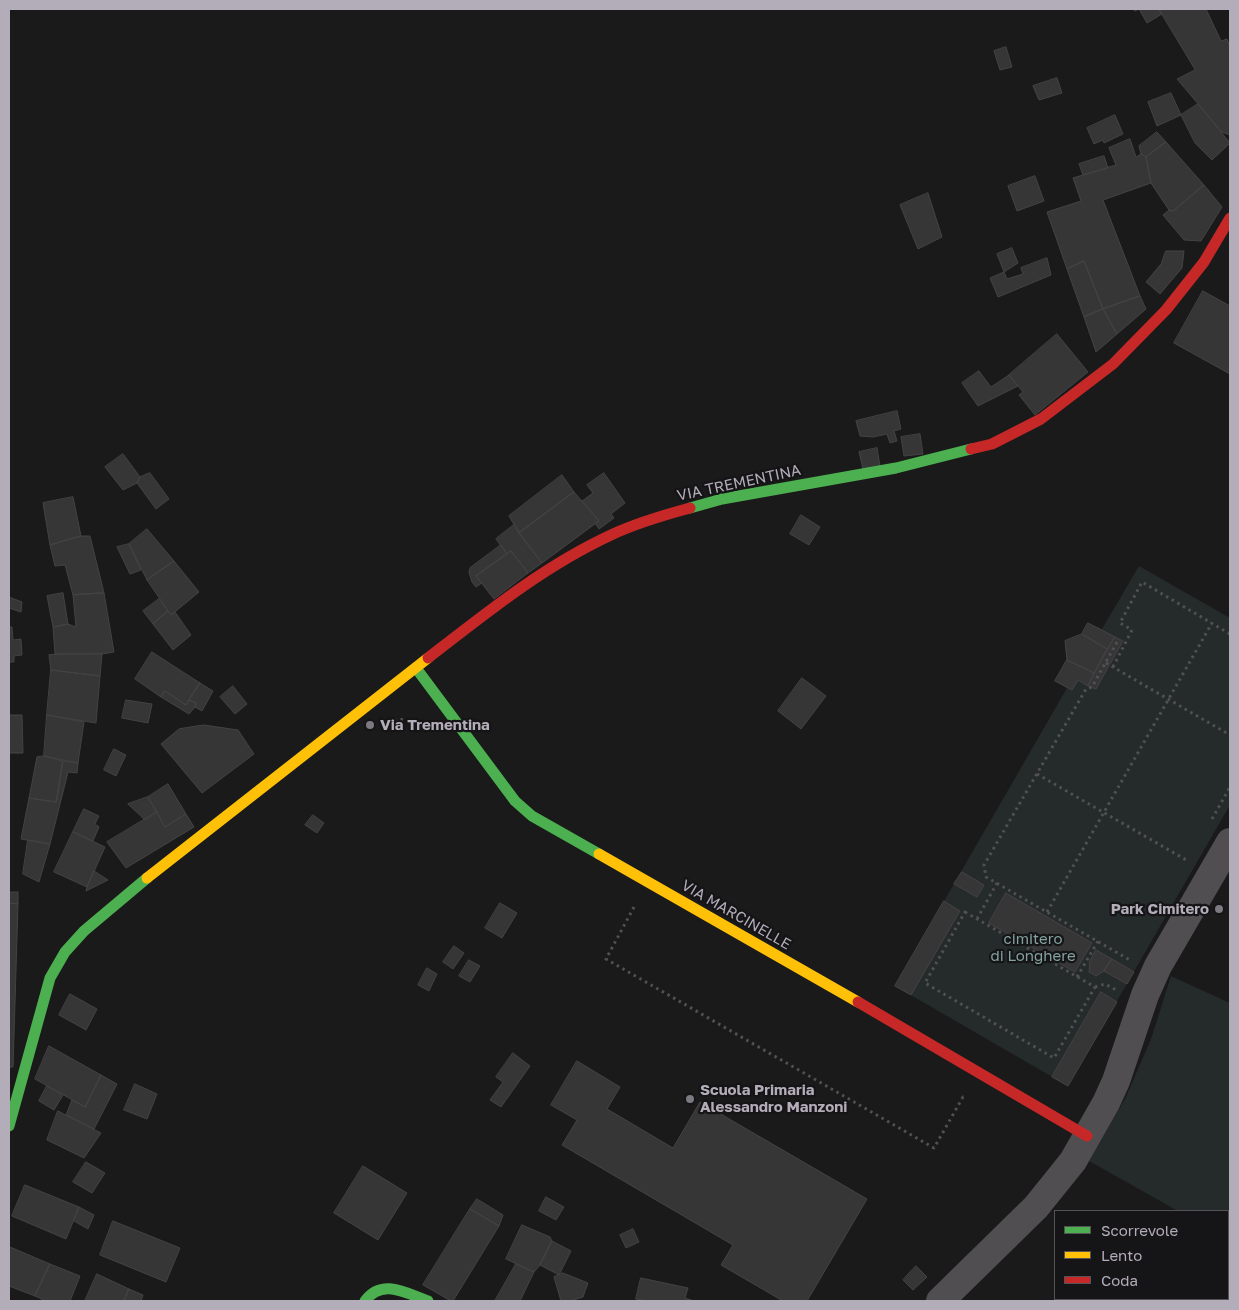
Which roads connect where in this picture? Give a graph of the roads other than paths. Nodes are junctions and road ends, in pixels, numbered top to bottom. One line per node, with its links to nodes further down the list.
1 (1230, 218): 2 (street, VIA TREMENTINA)
2 (416, 668): 4 (street, VIA TREMENTINA); 5 (street, VIA MARCINELLE)
3 (1230, 842): 5 (street)
4 (9, 1126)
5 (1088, 1136): 8 (street)
6 (365, 1301): 7 (street)
7 (428, 1301)
8 (940, 1301)

